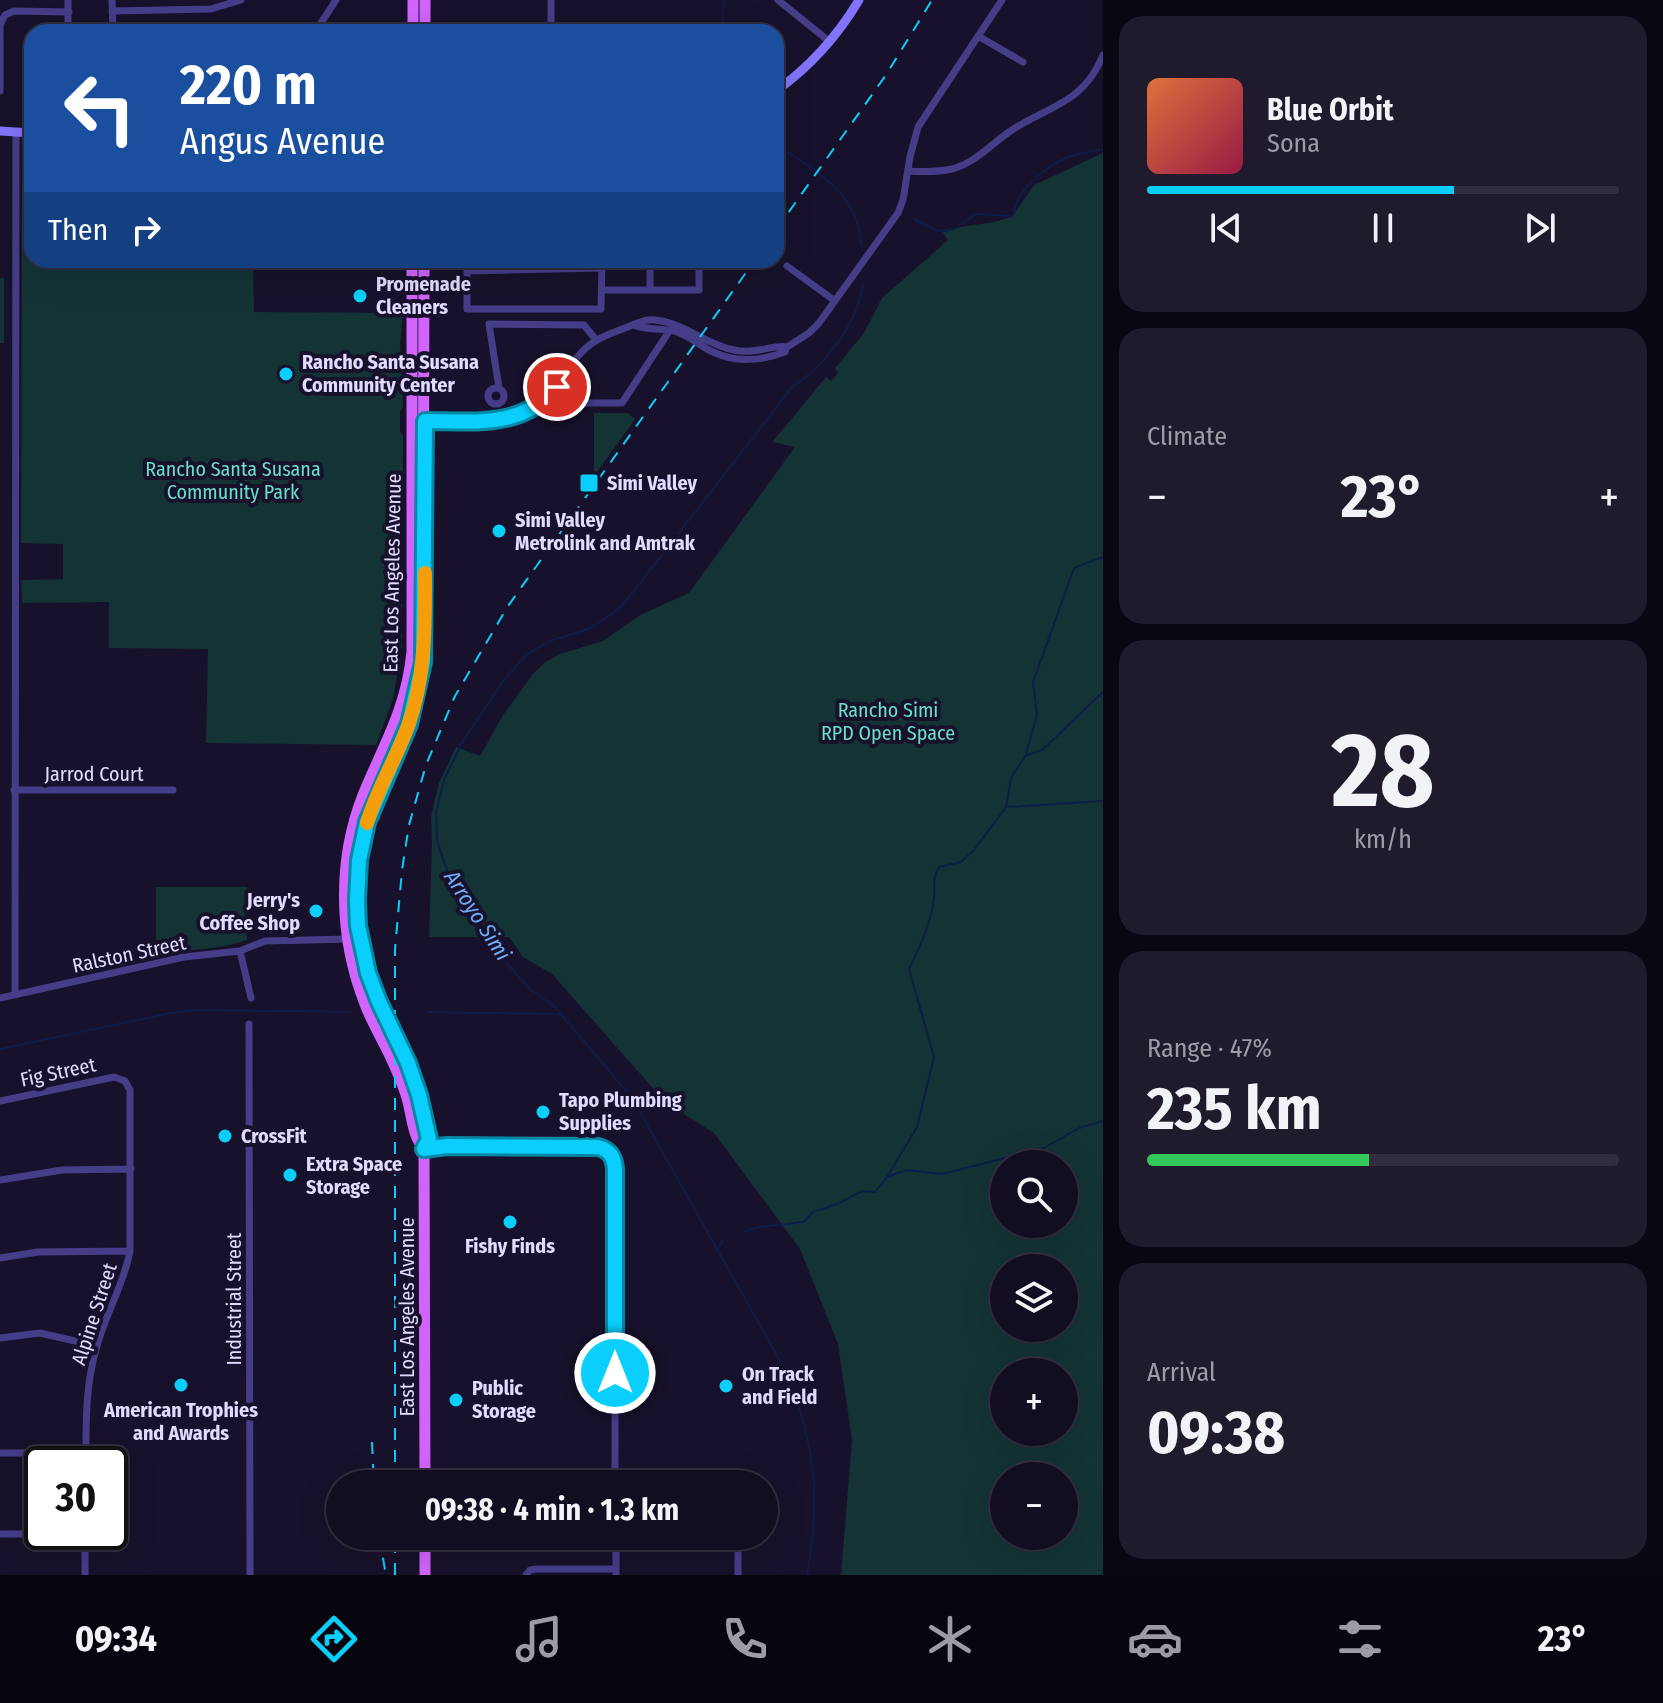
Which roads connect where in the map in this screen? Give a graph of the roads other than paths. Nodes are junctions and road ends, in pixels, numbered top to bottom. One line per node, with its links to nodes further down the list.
1 (68, 0): 12 (street)
2 (112, 0): 11 (street)
3 (241, 0): 11 (street)
4 (336, 0): 15 (street)
5 (413, 0): 16 (main road)
6 (425, 0): 17 (main road)
7 (551, 0): 18 (street)
8 (778, 0): 20 (street)
9 (859, 0): 20 (street)
10 (1002, 0): 19 (street)
11 (112, 11): 14 (street)
12 (69, 12): 13 (street); 24 (street)
13 (68, 24)
14 (113, 24)
15 (320, 24)
16 (413, 24)
17 (425, 24)
18 (551, 24)
19 (978, 36): 22 (street); 28 (street)
20 (830, 42): 23 (street)
21 (1103, 55): 28 (street)
22 (1023, 62)
23 (784, 85)
24 (0, 91)
25 (0, 131): 26 (street)
26 (16, 133): 27 (street); 47 (street)
27 (24, 133)
28 (908, 171): 39 (street)
29 (787, 266): 39 (street)
30 (412, 268): 45 (main road, East Los Angeles Avenue)
31 (424, 268): 45 (main road, East Los Angeles Avenue)
32 (525, 268): 36 (street)
33 (602, 268): 37 (street)
34 (650, 268): 38 (street)
35 (699, 268): 38 (street)
36 (467, 271): 37 (street)
37 (602, 290): 38 (street)
38 (650, 290)
39 (835, 301): 43 (street)
40 (634, 325): 41 (street); 42 (street); 43 (street)
41 (670, 330): 43 (street); 44 (street)
42 (596, 340): 44 (street); 46 (street)
43 (787, 347)
44 (549, 397): 46 (street)
45 (419, 421): 46 (street); 49 (main road, East Los Angeles Avenue); 50 (main road, East Los Angeles Avenue)
46 (496, 422)
47 (14, 790): 48 (street, Jarrod Court); 52 (street)
48 (173, 790)
49 (360, 937): 50 (street, Ralston Street); 58 (main road, East Los Angeles Avenue)
50 (347, 940): 51 (street, Ralston Street); 58 (main road, East Los Angeles Avenue)
51 (240, 951): 52 (street, Ralston Street); 54 (street)
52 (15, 995): 53 (street, Ralston Street)
53 (0, 998)
54 (251, 998)
55 (249, 1024): 79 (street, Industrial Street)
56 (123, 1080): 57 (street, Fig Street); 59 (street, Alpine Street)
57 (0, 1101)
58 (424, 1149): 68 (main road, East Los Angeles Avenue); 69 (street)
59 (131, 1169): 60 (street); 61 (street, Alpine Street)
60 (0, 1180)
61 (130, 1251): 62 (street); 64 (street, Alpine Street)
62 (0, 1258)
63 (0, 1338): 64 (street)
64 (97, 1346): 65 (street, Alpine Street)
65 (86, 1446)
66 (0, 1453): 67 (street)
67 (24, 1453)
68 (425, 1470)
69 (615, 1470)
70 (0, 1534): 71 (street)
71 (24, 1534)
72 (85, 1550): 78 (street)
73 (425, 1550): 80 (main road)
74 (616, 1550): 77 (street)
75 (738, 1550): 81 (street)
76 (528, 1572): 77 (street)
77 (616, 1572)
78 (85, 1575)
79 (250, 1575)
80 (425, 1575)
81 (738, 1575)

